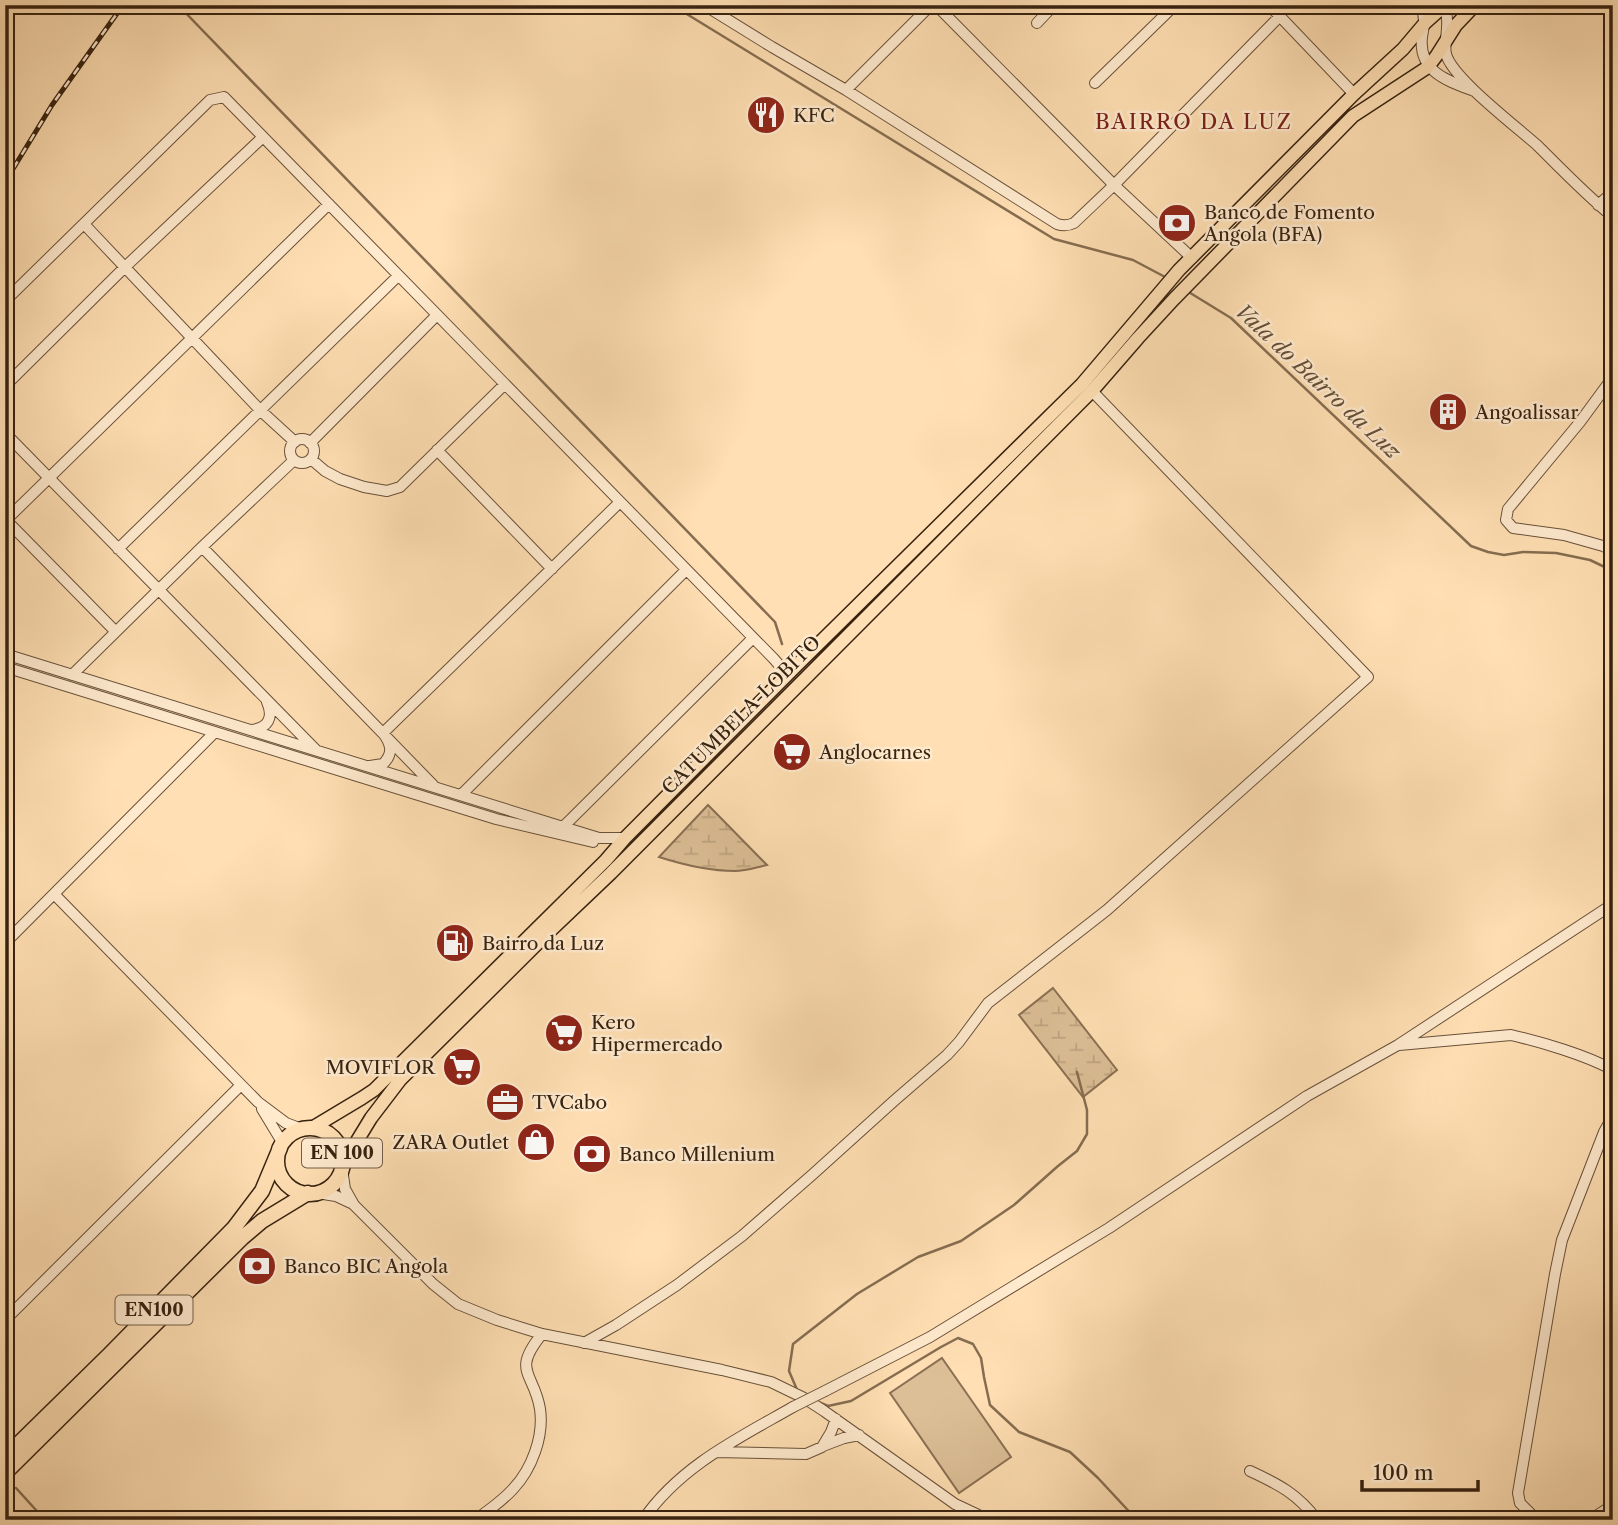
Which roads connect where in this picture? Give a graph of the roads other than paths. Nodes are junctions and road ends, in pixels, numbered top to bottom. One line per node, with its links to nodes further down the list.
1 (704, 5): 15 (street)
2 (933, 5): 15 (street); 19 (street)
3 (1054, 5): 10 (street)
4 (1175, 5): 14 (street)
5 (1269, 5): 9 (street)
6 (1420, 5): 11 (street)
7 (1445, 5): 11 (main road, CATUMBELA-LOBITO); 12 (street)
8 (1475, 5): 12 (main road)
9 (1279, 17): 17 (street); 19 (street)
10 (1037, 23)
11 (1425, 23): 13 (street); 17 (main road, CATUMBELA-LOBITO)
12 (1445, 42): 13 (main road); 16 (street)
13 (1428, 67): 16 (street); 34 (main road, CATUMBELA-LOBITO / EN 100)
14 (1095, 83)
15 (846, 90): 19 (street)
16 (1478, 93): 22 (street)
17 (1354, 94): 25 (main road, CATUMBELA-LOBITO)
18 (263, 137): 21 (street); 24 (street); 26 (street)
19 (1114, 185): 25 (street)
20 (1613, 191): 22 (street)
21 (329, 204): 27 (street); 30 (street)
22 (1598, 205): 23 (street)
23 (1613, 217)
24 (84, 224): 26 (street); 28 (street)
25 (1192, 258): 55 (main road, CATUMBELA-LOBITO / EN 100)
26 (125, 267): 30 (street); 33 (street)
27 (398, 276): 29 (street); 35 (street)
28 (5, 301)
29 (438, 315): 32 (street); 38 (street)
30 (193, 338): 35 (street); 42 (street)
31 (1613, 377): 47 (street)
32 (505, 384): 39 (street); 43 (street)
33 (5, 386)
34 (1092, 391): 82 (main road, CATUMBELA-LOBITO / EN 100); 87 (street)
35 (260, 410): 37 (street); 46 (street)
36 (5, 433): 42 (street)
37 (295, 442): 38 (street); 41 (street)
38 (310, 443): 40 (street)
39 (437, 450): 40 (street); 48 (street)
40 (311, 459): 41 (street)
41 (294, 460): 45 (street)
42 (49, 478): 44 (street); 46 (street)
43 (620, 502): 48 (street); 49 (street)
44 (5, 521): 51 (street)
45 (202, 547): 50 (street); 62 (street)
46 (118, 549): 50 (street)
47 (1613, 551)
48 (552, 569): 62 (street)
49 (686, 570): 52 (street); 66 (street)
50 (158, 589): 51 (street); 59 (street)
51 (115, 631): 57 (street)
52 (753, 638): 54 (street); 67 (street)
53 (5, 654): 57 (street)
54 (774, 659): 55 (street); 58 (street)
55 (796, 666): 58 (main road, CATUMBELA-LOBITO / EN 100)
56 (5, 667): 61 (street)
57 (72, 675): 60 (street)
58 (783, 679): 69 (main road, CATUMBELA-LOBITO / EN 100)
59 (265, 698): 60 (street); 63 (street)
60 (250, 730): 63 (street)
61 (214, 733): 70 (street); 72 (street)
62 (383, 733): 64 (street); 65 (street)
63 (317, 751): 64 (street)
64 (365, 766): 65 (street)
65 (435, 788): 66 (street)
66 (461, 795): 67 (street)
67 (563, 827): 68 (street)
68 (593, 836): 69 (street); 70 (street)
69 (625, 838): 71 (main road, CATUMBELA-LOBITO / EN 100)
70 (601, 844): 71 (street)
71 (608, 858): 80 (main road, CATUMBELA-LOBITO / EN 100)
72 (54, 894): 74 (street); 77 (street)
73 (1613, 904): 75 (street)
74 (5, 943)
75 (1398, 1045): 76 (street); 91 (street, bridge)
76 (1613, 1070)
77 (241, 1085): 78 (street); 85 (street)
78 (258, 1102): 80 (street); 81 (street)
79 (1613, 1116): 100 (street)
80 (307, 1128): 81 (highway, EN 100); 82 (highway, EN 100)
81 (281, 1145): 83 (highway, EN 100); 92 (highway, EN100)
82 (342, 1166): 83 (highway, EN 100); 84 (street)
83 (312, 1193): 84 (street); 94 (highway, EN100)
84 (354, 1205): 86 (street)
85 (5, 1320)
86 (542, 1334): 87 (street); 96 (street)
87 (584, 1343): 88 (street)
88 (836, 1419): 89 (street); 90 (street)
89 (859, 1435): 90 (street); 98 (street)
90 (822, 1447): 91 (street)
91 (715, 1452): 97 (street)
92 (5, 1457)
93 (1250, 1471): 99 (street)
94 (5, 1473)
95 (1613, 1505): 101 (street)
96 (475, 1520)
97 (643, 1520)
98 (989, 1520)
99 (1317, 1520)
100 (1537, 1520)
101 (1590, 1520)

